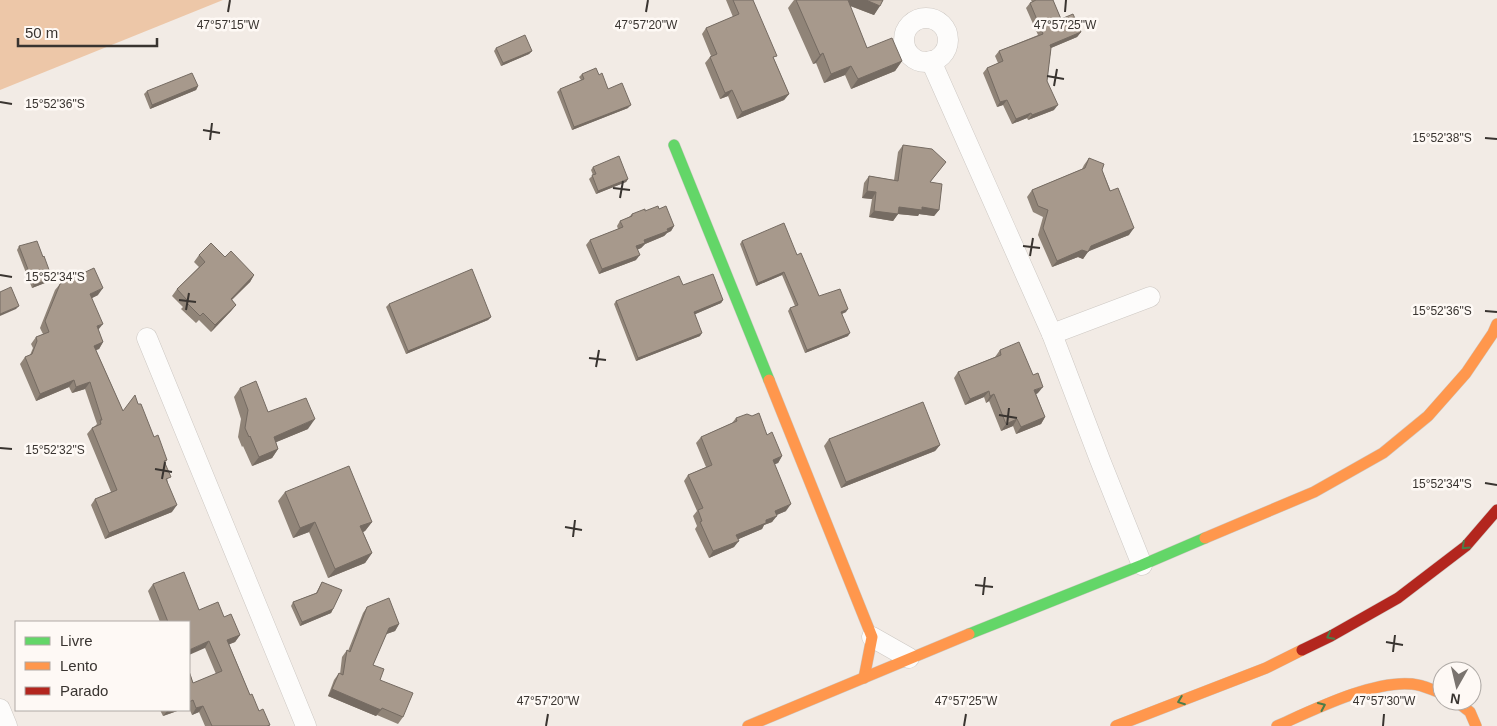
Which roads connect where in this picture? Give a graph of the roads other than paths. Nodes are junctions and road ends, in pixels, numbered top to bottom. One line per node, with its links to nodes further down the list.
1 (931, 61): 5 (street)
2 (674, 144): 9 (main road)
3 (1150, 297): 5 (street)
4 (1497, 324): 8 (main road)
5 (1052, 334): 8 (street)
6 (147, 338): 16 (street)
7 (1497, 510): 18 (main road, one-way to 18)
8 (1142, 564): 10 (main road)
9 (872, 637): 10 (street); 11 (main road)
10 (909, 658): 11 (main road)
11 (864, 678): 17 (main road)
12 (1432, 690): 19 (main road, one-way to 12)
13 (0, 710): 15 (street)
14 (1469, 711): 20 (main road)
15 (7, 726)
16 (306, 726)
17 (748, 726)
18 (1116, 726)
19 (1278, 726)
20 (1476, 726)

